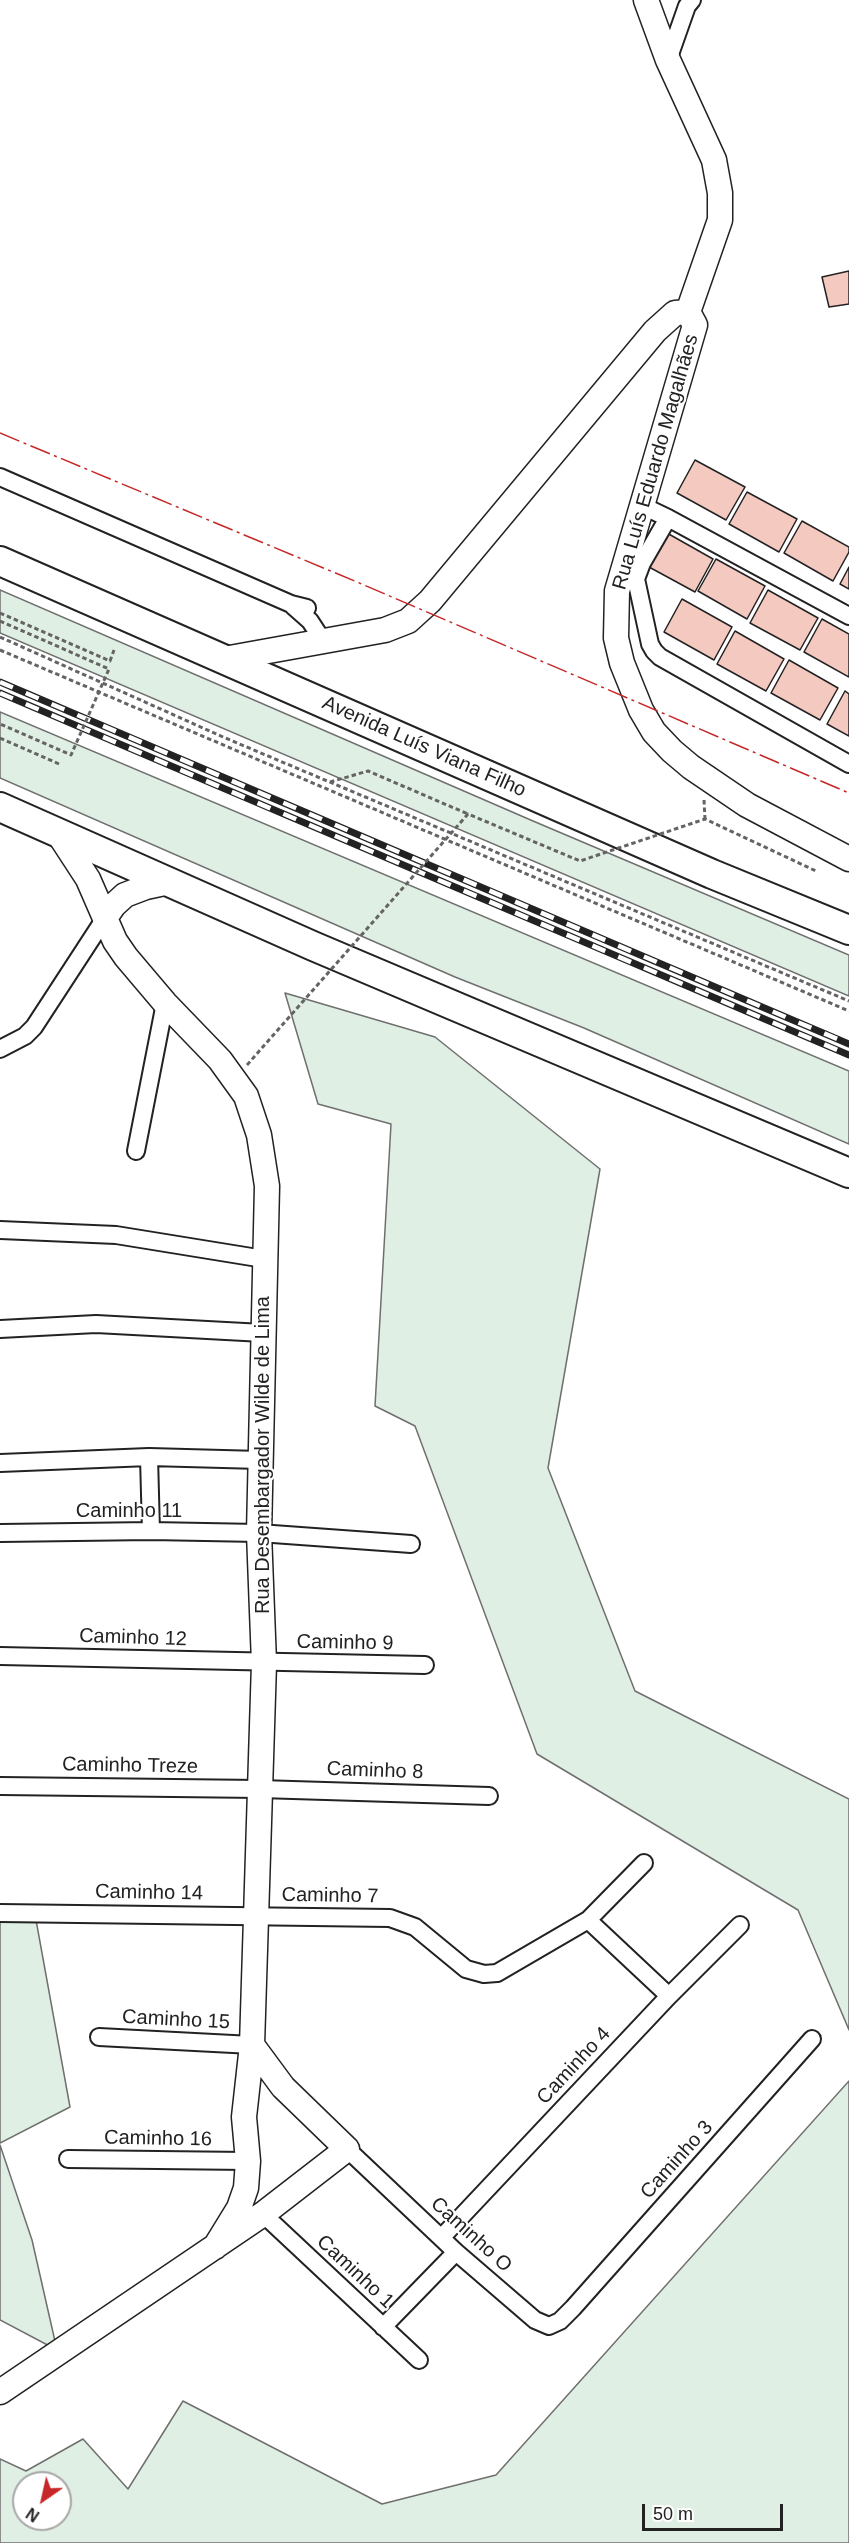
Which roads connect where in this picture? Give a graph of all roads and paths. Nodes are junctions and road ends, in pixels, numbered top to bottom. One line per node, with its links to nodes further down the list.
1 (646, 0): 3 (main road, Rua Luís Eduardo Magalhães)
2 (692, 0): 3 (street)
3 (668, 60): 4 (main road, Rua Luís Eduardo Magalhães)
4 (688, 312): 6 (main road, Rua Luís Eduardo Magalhães); 13 (main road, Rua Luís Eduardo Magalhães)
5 (0, 477): 13 (street)
6 (643, 506): 7 (street); 27 (main road, Rua Luís Eduardo Magalhães)
7 (668, 518): 10 (street); 20 (street)
8 (0, 561): 16 (highway, Avenida Luís Viana Filho)
9 (0, 613): 15 (path)
10 (849, 616)
11 (0, 621): 17 (path, bridge)
12 (0, 637): 21 (path)
13 (323, 641): 16 (main road, Rua Luís Eduardo Magalhães)
14 (0, 650): 34 (path)
15 (114, 650)
16 (224, 659): 31 (highway, Avenida Luís Viana Filho)
17 (0, 724)
18 (0, 738): 19 (path)
19 (59, 764)
20 (849, 764)
21 (330, 782): 24 (path); 32 (path)
22 (703, 805): 25 (path)
23 (0, 807): 26 (highway)
24 (468, 814): 25 (path, bridge); 36 (path, bridge)
25 (705, 819): 28 (path, bridge)
26 (58, 833): 29 (highway); 30 (main road, Rua Desembargador Wilde de Lima)
27 (849, 859)
28 (816, 871)
29 (169, 882): 30 (main road); 38 (highway)
30 (105, 918): 33 (main road, Rua Desembargador Wilde de Lima); 35 (street)
31 (849, 930)
32 (849, 1001)
33 (165, 1003): 37 (street); 40 (main road, Rua Desembargador Wilde de Lima)
34 (849, 1011)
35 (0, 1049)
36 (247, 1065)
37 (136, 1151)
38 (849, 1173)
39 (0, 1230): 40 (street)
40 (264, 1259): 42 (main road, Rua Desembargador Wilde de Lima)
41 (0, 1329): 42 (street)
42 (263, 1333): 44 (main road, Rua Desembargador Wilde de Lima)
43 (149, 1457): 44 (street); 45 (street); 46 (street)
44 (260, 1460): 48 (main road, Rua Desembargador Wilde de Lima)
45 (0, 1463)
46 (151, 1531): 47 (street, Caminho 11); 48 (street, Caminho 11)
47 (0, 1533)
48 (259, 1533): 49 (street, Caminho 11); 51 (main road, Rua Desembargador Wilde de Lima)
49 (411, 1544)
50 (0, 1656): 51 (street, Caminho 12)
51 (264, 1663): 52 (street, Caminho 9); 54 (main road, Rua Desembargador Wilde de Lima)
52 (425, 1665)
53 (0, 1786): 54 (street, Caminho Treze)
54 (260, 1789): 55 (street, Caminho 8); 58 (main road, Rua Desembargador Wilde de Lima)
55 (489, 1796)
56 (644, 1863): 59 (street)
57 (0, 1912): 58 (street, Caminho 14)
58 (256, 1916): 59 (street, Caminho 7); 64 (main road, Rua Desembargador Wilde de Lima)
59 (588, 1920): 61 (street)
60 (740, 1925): 61 (street, Caminho 4)
61 (669, 1996): 72 (street, Caminho 4)
62 (99, 2037): 64 (street, Caminho 15)
63 (812, 2039): 75 (street, Caminho 3)
64 (252, 2045): 65 (main road); 66 (main road, Rua Desembargador Wilde de Lima)
65 (284, 2087): 66 (main road); 67 (main road)
66 (244, 2108): 69 (main road, Rua Desembargador Wilde de Lima)
67 (347, 2149): 71 (main road, Rua Desembargador Wilde de Lima); 72 (street, Caminho O)
68 (68, 2159): 69 (street, Caminho 16)
69 (248, 2161): 70 (main road, Rua Desembargador Wilde de Lima)
70 (246, 2188): 71 (main road); 73 (main road, Rua Desembargador Wilde de Lima)
71 (263, 2214): 73 (main road, Rua Desembargador Wilde de Lima); 76 (street, Caminho 1)
72 (442, 2237): 74 (street, Caminho O)
73 (215, 2247): 78 (main road, Rua Desembargador Wilde de Lima)
74 (456, 2252): 75 (street, Caminho O); 76 (street)
75 (573, 2308)
76 (383, 2327): 77 (street, Caminho 1)
77 (419, 2360)
78 (0, 2392)

